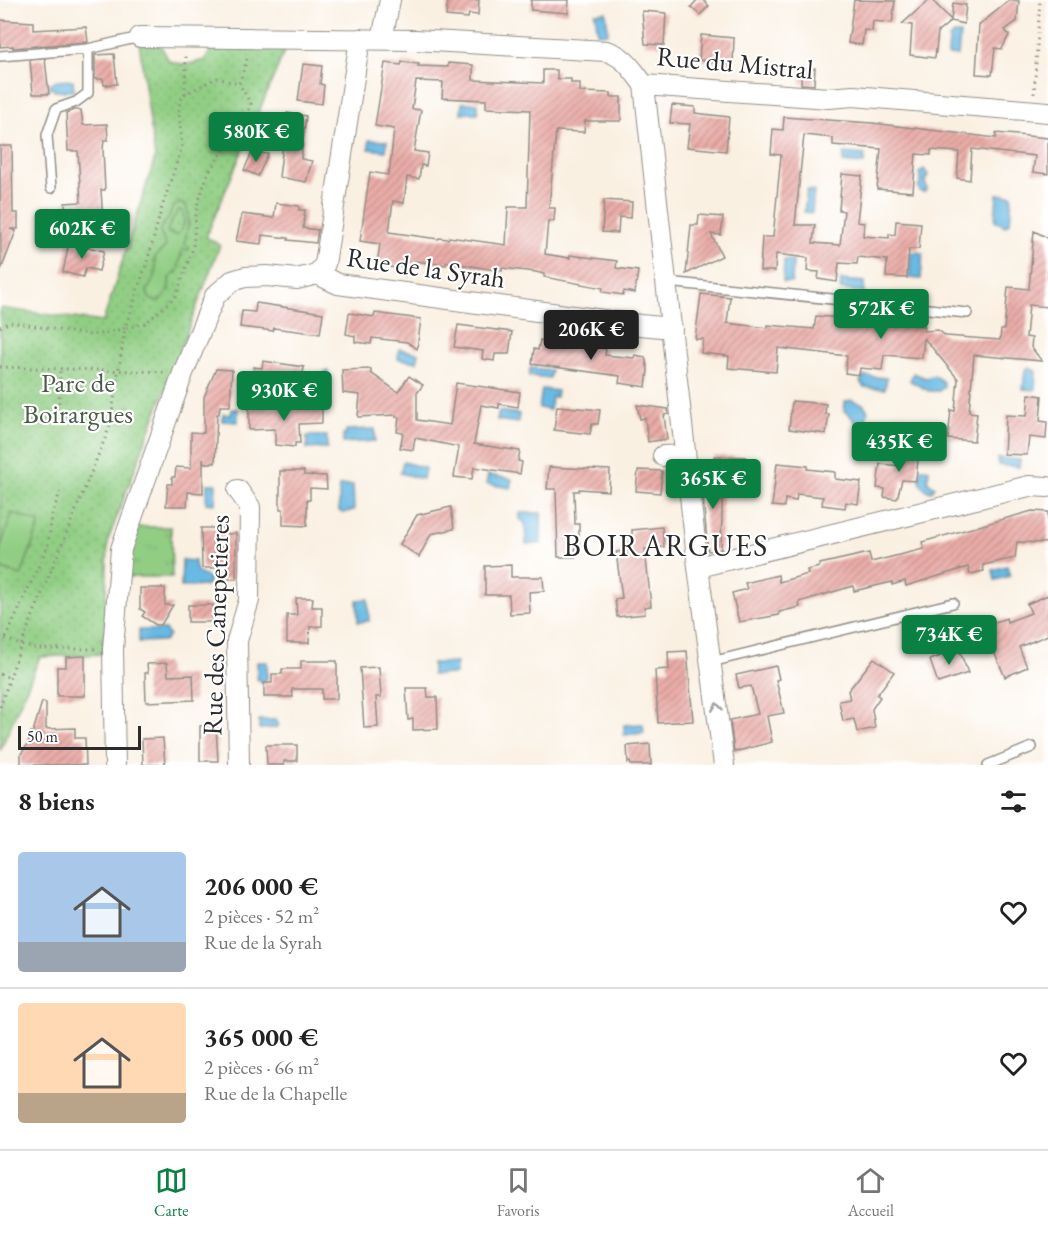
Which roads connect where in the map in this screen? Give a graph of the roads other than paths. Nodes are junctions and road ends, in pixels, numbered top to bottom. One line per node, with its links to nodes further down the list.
1 (390, 0): 4 (street)
2 (140, 37): 3 (street, Rue du Mistral); 5 (lane, Rue du Mistral)
3 (360, 39): 4 (street, Rue du Mistral); 10 (street)
4 (382, 39): 7 (street, Rue du Mistral)
5 (88, 49): 6 (lane, Rue du Mistral); 9 (lane)
6 (0, 56)
7 (644, 85): 8 (street, Rue du Mistral); 11 (street)
8 (1040, 112)
9 (51, 188)
10 (317, 274): 13 (street, Rue de la Syrah); 22 (street)
11 (667, 282): 12 (lane); 13 (street)
12 (966, 313)
13 (672, 328): 14 (street)
14 (685, 455): 15 (street); 18 (street)
15 (663, 456)
16 (1048, 487): 18 (street)
17 (238, 490): 23 (street, Rue des Canepetieres)
18 (698, 567): 20 (street)
19 (953, 603): 20 (lane)
20 (711, 662): 24 (street, one-way to 20)
21 (1032, 747): 25 (lane)
22 (115, 765)
23 (239, 765)
24 (724, 765)
25 (988, 765)

